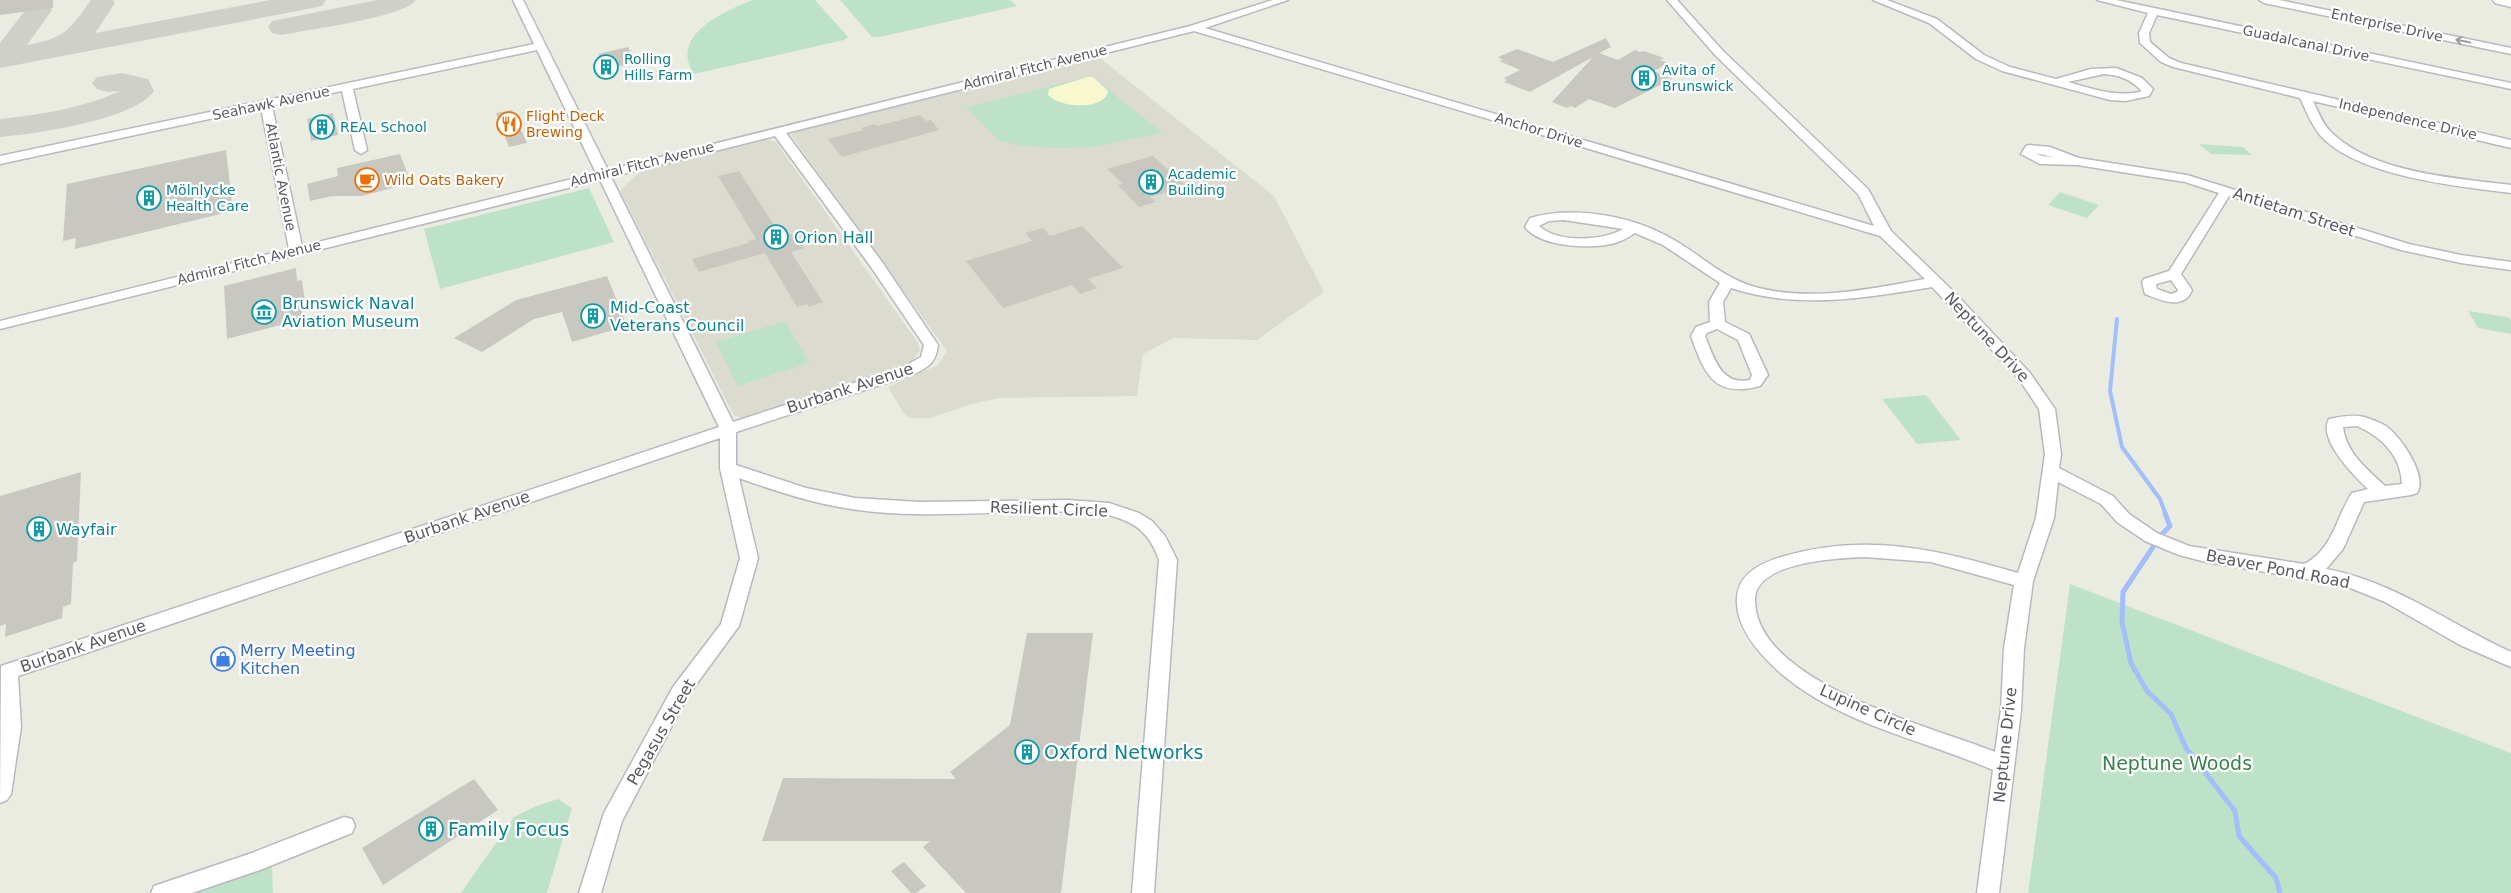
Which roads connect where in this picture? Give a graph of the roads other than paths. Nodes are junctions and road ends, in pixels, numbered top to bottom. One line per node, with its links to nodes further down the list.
1 (518, 0): 11 (street, Pegasus Street)
2 (1284, 0): 10 (street, Admiral Fitch Avenue)
3 (1672, 0): 27 (street, Neptune Drive)
4 (1878, 0): 13 (street)
5 (2102, 0): 9 (street, Guadalcanal Drive)
6 (2264, 0): 12 (street, Enterprise Drive, one-way to 6)
7 (2500, 0): 8 (main road)
8 (2511, 3)
9 (2154, 11): 14 (street, Guadalcanal Drive); 16 (street, Independence Drive)
10 (1194, 28): 18 (street, Admiral Fitch Avenue); 27 (street, Anchor Drive)
11 (541, 46): 15 (street, Seahawk Avenue); 23 (street, Pegasus Street)
12 (2511, 51)
13 (2056, 83): 13 (street)
14 (2511, 86)
15 (347, 87): 17 (street, Seahawk Avenue); 20 (street)
16 (2305, 95): 19 (street, Independence Drive); 24 (street, Independence Drive)
17 (266, 104): 21 (street, Seahawk Avenue); 28 (street, Atlantic Avenue)
18 (778, 131): 23 (street, Admiral Fitch Avenue); 35 (street, Burbank Avenue)
19 (2511, 144)
20 (361, 150)
21 (0, 160)
22 (2077, 161): 25 (street, Antietam Street)
23 (602, 174): 28 (street, Admiral Fitch Avenue); 35 (street, Pegasus Street)
24 (2511, 189)
25 (2227, 190): 29 (street, Antietam Street); 30 (street)
26 (1632, 229): 26 (street); 31 (street)
27 (1885, 233): 32 (street, Neptune Drive)
28 (296, 250): 34 (street, Admiral Fitch Avenue)
29 (2511, 266)
30 (2174, 274)
31 (1728, 282): 32 (street); 33 (street)
32 (1935, 282): 37 (street, Neptune Drive)
33 (1718, 324): 33 (street)
34 (0, 325)
35 (728, 429): 36 (street, Pegasus Street); 42 (street, Burbank Avenue)
36 (728, 468): 47 (street, Pegasus Street); 48 (street, Resilient Circle)
37 (2051, 470): 39 (street, Beaver Pond Road); 40 (street, Neptune Drive)
38 (2381, 492): 38 (street); 39 (street)
39 (2307, 572): 41 (street, Beaver Pond Road)
40 (2024, 581): 43 (street, Neptune Drive); 43 (street, Lupine Circle)
41 (2511, 660)
42 (4, 672): 44 (street)
43 (2004, 765): 49 (street, Neptune Drive)
44 (0, 794)
45 (344, 826): 46 (street)
46 (162, 893)
47 (590, 893)
48 (1142, 893)
49 (1988, 893)

